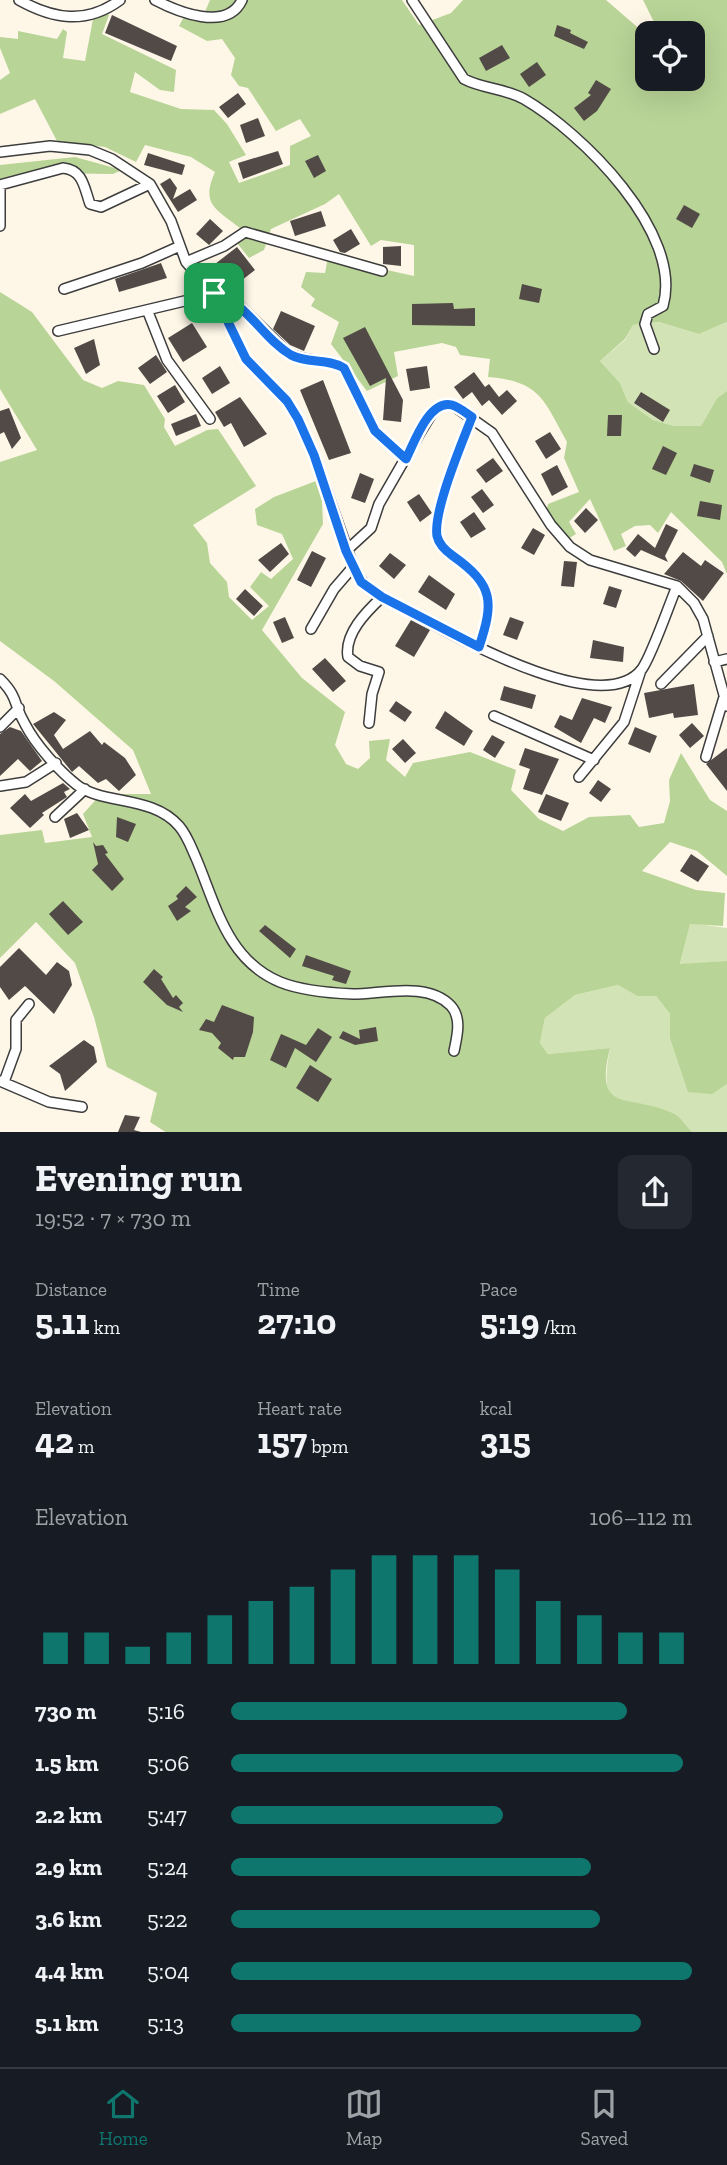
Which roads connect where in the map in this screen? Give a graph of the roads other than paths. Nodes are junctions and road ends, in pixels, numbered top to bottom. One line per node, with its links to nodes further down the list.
1 (19, 0): 2 (street)
2 (120, 0)
3 (155, 0): 4 (street)
4 (242, 0)
5 (412, 0): 17 (street)
6 (0, 152): 7 (street)
7 (150, 184): 8 (street); 10 (street)
8 (0, 185): 9 (street)
9 (0, 226)
10 (180, 246): 11 (street); 13 (street)
11 (186, 262): 12 (street); 14 (street)
12 (382, 271)
13 (64, 289)
14 (214, 293): 15 (street); 20 (street); 21 (street)
15 (148, 312): 16 (street); 19 (street)
16 (58, 331)
17 (654, 349)
18 (472, 417): 20 (street); 23 (street); 27 (street)
19 (210, 419)
20 (406, 459): 21 (street)
21 (346, 551): 22 (street)
22 (353, 567): 24 (street); 25 (street)
23 (677, 586): 26 (street); 30 (street)
24 (382, 597): 27 (street); 36 (street)
25 (312, 629)
26 (708, 636): 29 (street); 32 (street)
27 (479, 647): 30 (street)
28 (727, 659): 29 (street)
29 (714, 662): 33 (street)
30 (641, 670): 39 (street)
31 (0, 679): 34 (street)
32 (661, 684)
33 (725, 701): 38 (street)
34 (19, 708): 37 (street); 40 (street)
35 (494, 716): 39 (street)
36 (369, 723)
37 (0, 727)
38 (706, 757)
39 (594, 760): 41 (street)
40 (56, 762): 42 (street); 43 (street)
41 (579, 777)
42 (0, 786)
43 (85, 789): 44 (street); 46 (street)
44 (55, 817)
45 (29, 1004): 47 (street)
46 (454, 1051)
47 (2, 1081): 48 (street)
48 (82, 1107)

